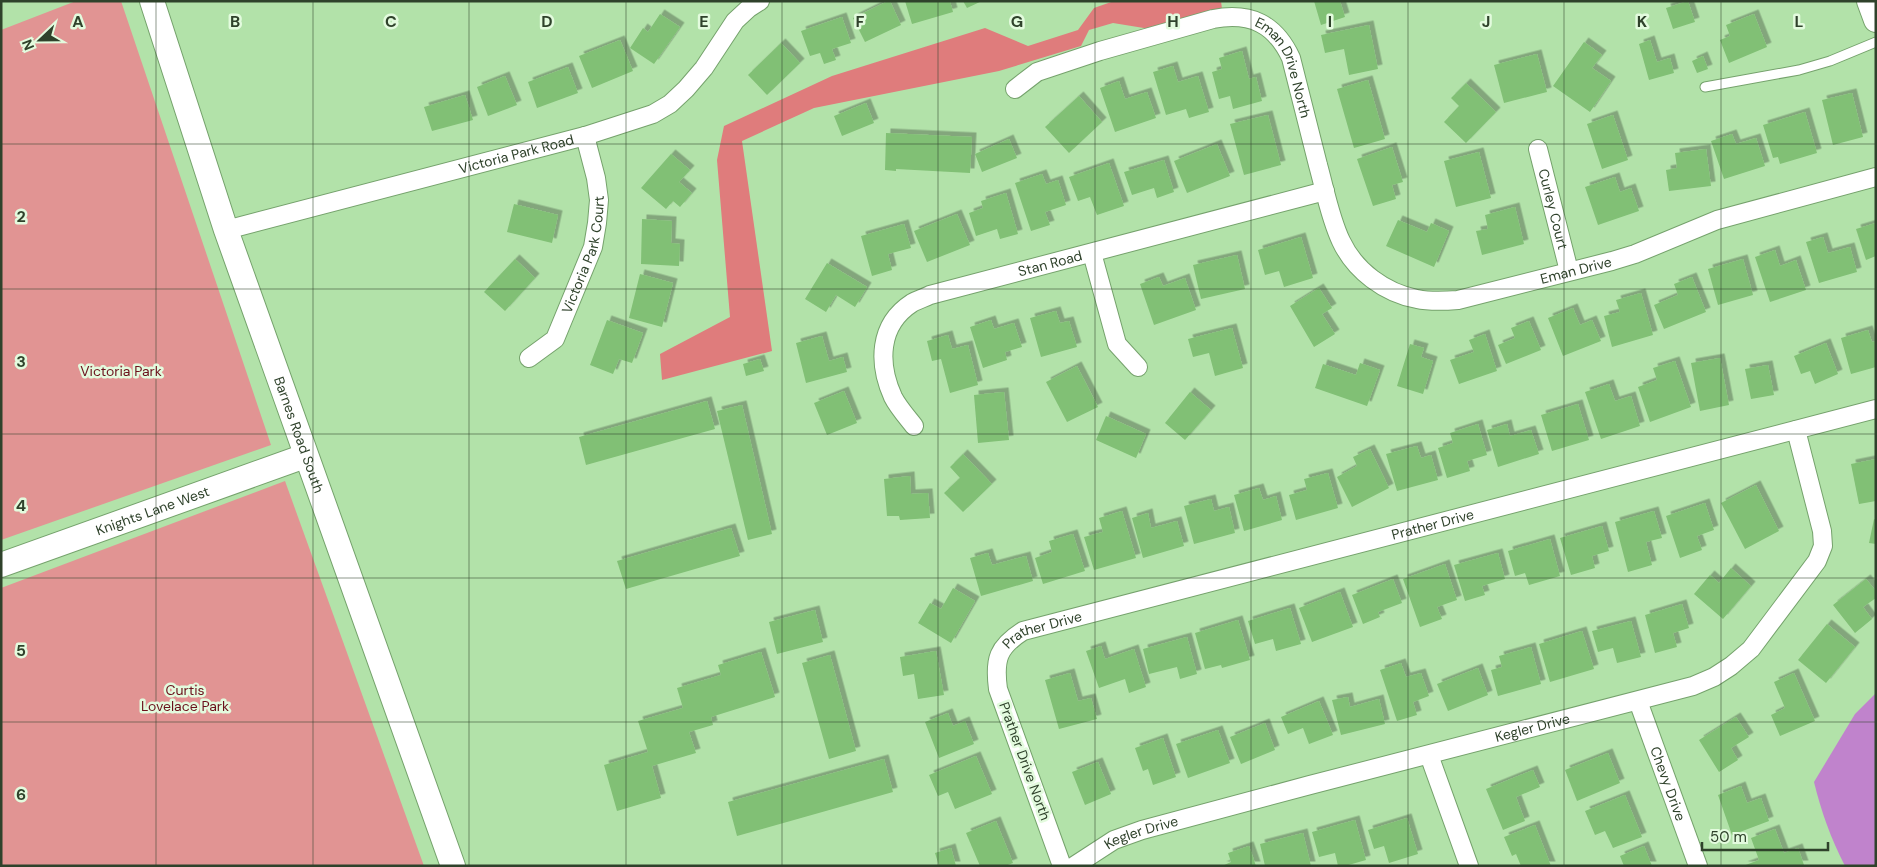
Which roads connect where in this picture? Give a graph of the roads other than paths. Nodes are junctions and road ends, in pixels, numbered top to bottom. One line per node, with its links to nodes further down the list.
1 (152, 1): 12 (street, Barnes Road South)
2 (760, 1): 8 (street, Victoria Park Road)
3 (1869, 1): 4 (street)
4 (1876, 20)
5 (1876, 42): 6 (lane)
6 (1705, 88)
7 (1015, 89): 11 (street, Eman Drive North)
8 (585, 136): 12 (street, Victoria Park Road); 15 (street, Victoria Park Court)
9 (1538, 149): 14 (street, Curley Court)
10 (1876, 177): 14 (street, Eman Drive)
11 (1325, 191): 13 (street, Stan Road); 14 (street, Eman Drive)
12 (226, 230): 20 (street, Barnes Road South)
13 (1092, 253): 16 (street); 18 (street, Stan Road)
14 (1569, 271)
15 (528, 358)
16 (1138, 367)
17 (1876, 409): 19 (street, Prather Drive)
18 (914, 426)
19 (1796, 430): 22 (street, Prather Drive); 23 (street, Kegler Drive)
20 (305, 456): 21 (street, Knights Lane West); 25 (street, Barnes Road South)
21 (1, 565)
22 (999, 655): 26 (street, Prather Drive North)
23 (1638, 701): 24 (street, Kegler Drive); 29 (street, Chevy Drive)
24 (1429, 755): 27 (street, Kegler Drive); 28 (street)
25 (453, 866)
26 (1062, 866)
27 (1074, 866)
28 (1469, 866)
29 (1698, 866)

